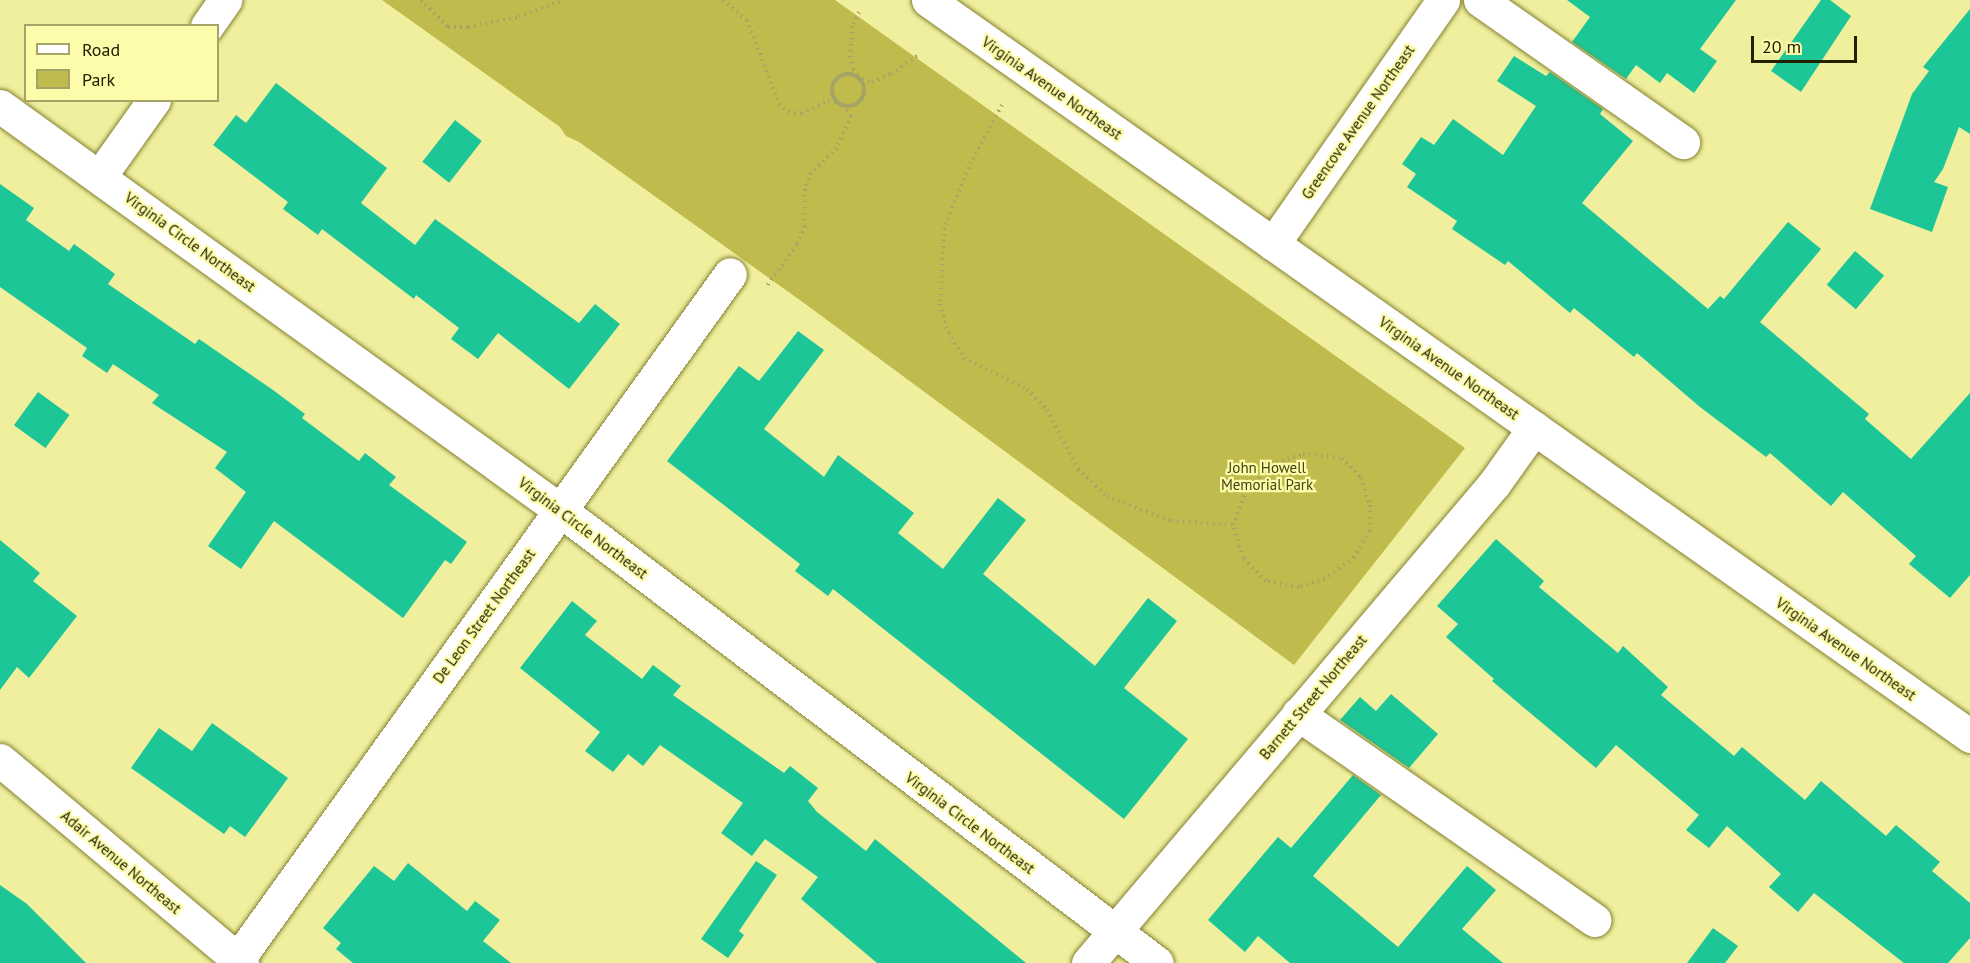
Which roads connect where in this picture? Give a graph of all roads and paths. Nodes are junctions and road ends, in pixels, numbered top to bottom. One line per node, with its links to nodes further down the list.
1 (225, 0): 9 (street)
2 (421, 0): 3 (path)
3 (562, 0)
4 (723, 0): 13 (path)
5 (928, 0): 18 (street, Virginia Avenue Northeast)
6 (1443, 0): 18 (street, Greencove Avenue Northeast)
7 (1480, 0): 16 (street)
8 (859, 12): 11 (path)
9 (208, 24)
10 (918, 55): 11 (path)
11 (862, 80): 13 (path); 13 (path)
12 (153, 102): 17 (street)
13 (843, 105): 20 (path)
14 (1002, 105): 23 (path)
15 (0, 106): 17 (street, Virginia Circle Northeast)
16 (1683, 142)
17 (100, 176): 22 (street, Virginia Circle Northeast)
18 (1273, 244): 21 (street, Virginia Avenue Northeast)
19 (730, 274): 22 (street, De Leon Street Northeast)
20 (766, 287)
21 (1534, 428): 24 (street, Barnett Street Northeast); 25 (street, Virginia Avenue Northeast)
22 (560, 510): 28 (street, Virginia Circle Northeast); 29 (street, De Leon Street Northeast)
23 (1233, 525): 23 (path)
24 (1298, 714): 27 (street); 28 (street, Barnett Street Northeast)
25 (1970, 736)
26 (0, 760): 29 (street, Adair Avenue Northeast)
27 (1594, 920)
28 (1113, 932): 30 (street, Barnett Street Northeast); 31 (street, Virginia Circle Northeast)
29 (240, 961)
30 (1088, 963)
31 (1157, 963)

